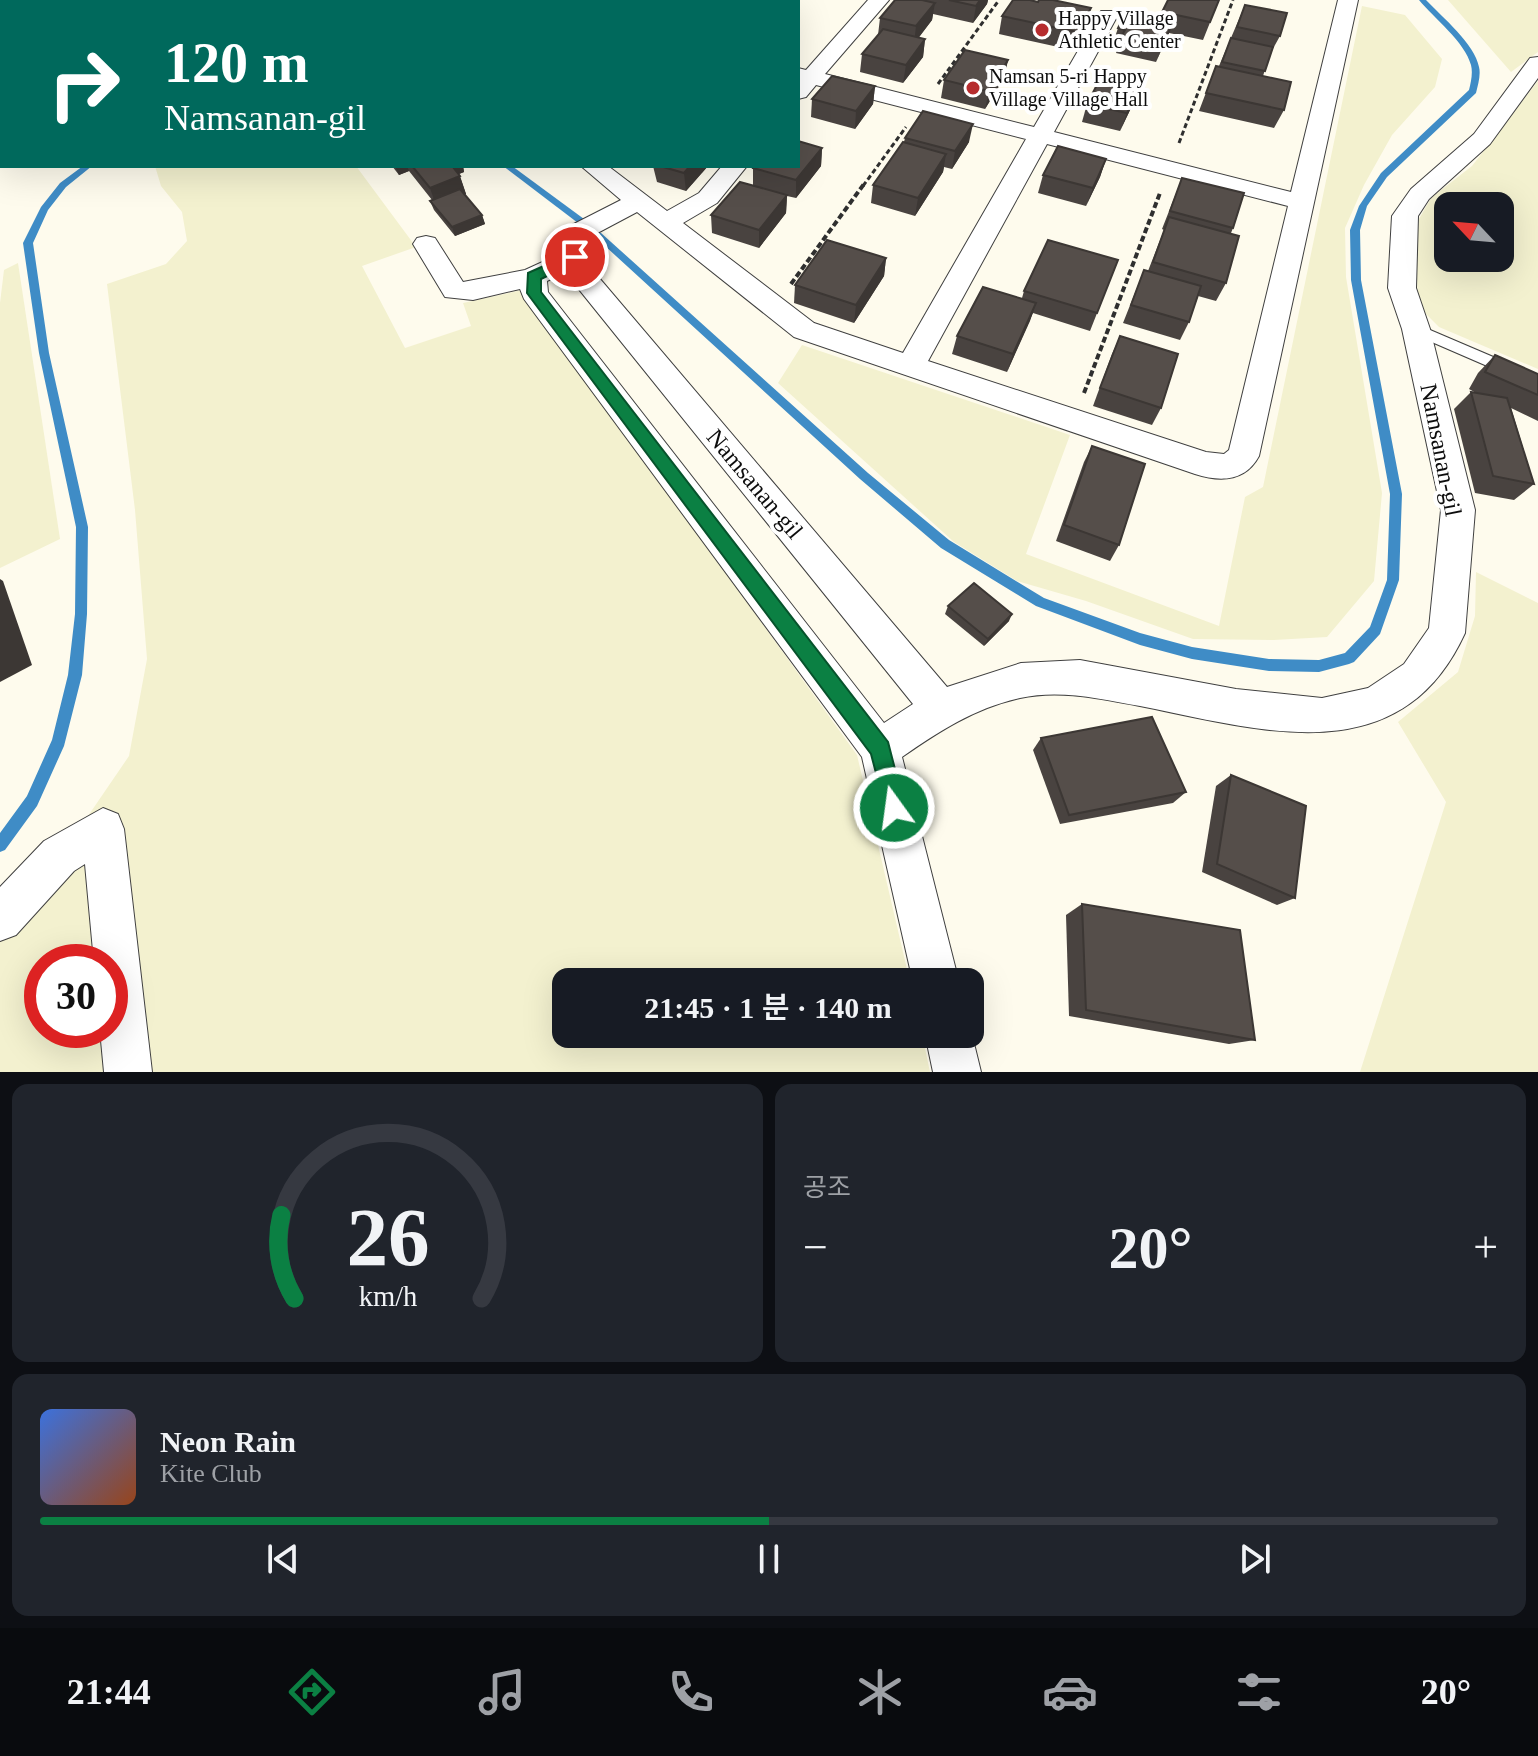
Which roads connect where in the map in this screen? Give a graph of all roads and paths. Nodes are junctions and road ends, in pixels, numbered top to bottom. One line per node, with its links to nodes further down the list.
1 (879, 0): 7 (street)
2 (999, 0): 8 (path)
3 (1233, 0): 12 (path)
4 (1348, 0): 13 (street)
5 (1106, 9): 9 (street)
6 (1538, 63): 19 (street, Namsanan-gil)
7 (802, 81): 8 (street)
8 (922, 105): 9 (street); 18 (path)
9 (1039, 135): 12 (street); 20 (street)
10 (596, 168): 14 (street)
11 (733, 168): 14 (street)
12 (1169, 169): 13 (street); 22 (path)
13 (1301, 202): 22 (street)
14 (652, 212): 16 (street); 18 (street)
15 (426, 244): 17 (street)
16 (575, 257): 17 (street); 23 (street, Namsanan-gil)
17 (533, 277): 24 (street)
18 (774, 308): 20 (street)
19 (1416, 329): 21 (lane); 23 (street, Namsanan-gil)
20 (911, 365): 22 (street)
21 (1538, 382)
22 (1074, 421)
23 (940, 708): 24 (street, Namsanan-gil)
24 (880, 749): 26 (street)
25 (0, 919): 28 (street)
26 (933, 968)
27 (952, 1048): 29 (street)
28 (128, 1072)
29 (957, 1072)

